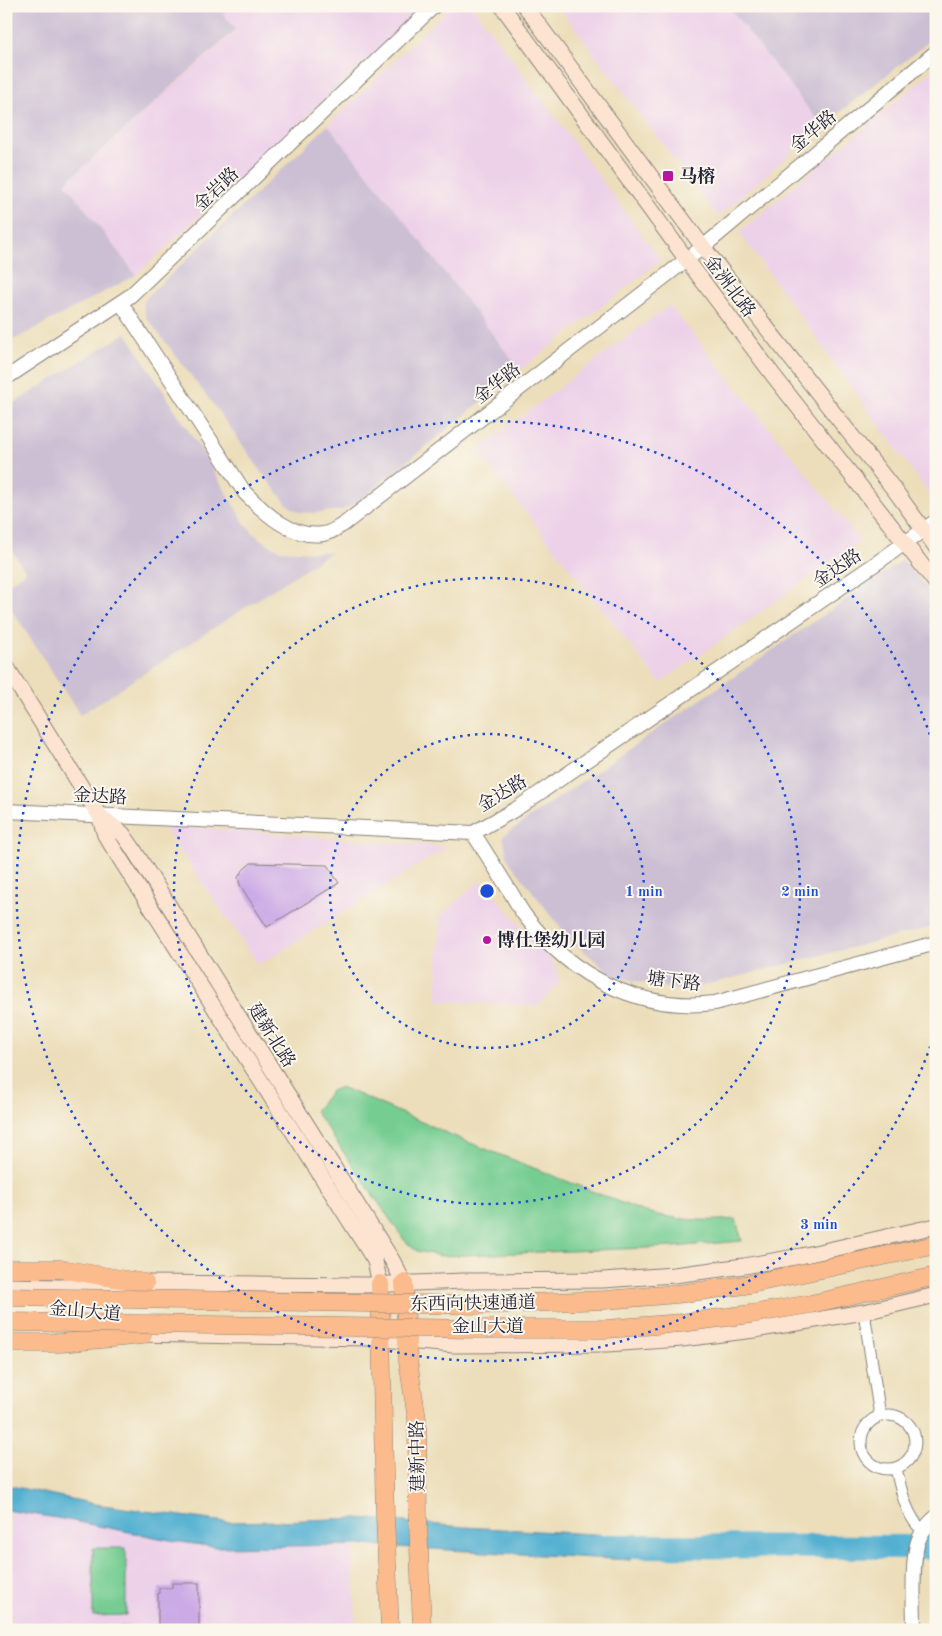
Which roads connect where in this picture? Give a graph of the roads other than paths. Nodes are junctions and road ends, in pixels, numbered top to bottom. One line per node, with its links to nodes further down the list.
1 (434, 6): 7 (street, 金岩路)
2 (502, 6): 6 (main road, 金洲北路)
3 (525, 6): 5 (main road, 金洲北路)
4 (936, 52): 5 (street, 金华路)
5 (703, 247): 6 (street, 金华路); 9 (main road, 金洲北路)
6 (687, 260): 7 (street, 金华路); 10 (main road, 金洲北路)
7 (122, 303): 8 (street, 金岩路)
8 (6, 378)
9 (930, 526): 10 (street, 金达路); 11 (main road, 金洲北路)
10 (905, 544): 12 (main road, 金洲北路); 16 (street, 金达路)
11 (936, 547)
12 (936, 583)
13 (6, 666): 15 (main road, 建新北路)
14 (6, 811): 15 (street, 金达路)
15 (99, 815): 16 (street, 金达路); 23 (main road, 建新北路); 24 (main road, 建新北路)
16 (473, 833): 17 (street, 塘下路)
17 (936, 943)
18 (936, 1226): 23 (main road, 金山大道)
19 (936, 1245): 27 (main road, 东西向快速通道, bridge)
20 (6, 1269): 22 (main road)
21 (936, 1276): 29 (main road, 东西向快速通道, bridge)
22 (145, 1283): 24 (main road, 金山大道); 25 (main road, 金山大道)
23 (404, 1283): 24 (main road, 金山大道); 33 (main road, 建新中路)
24 (380, 1284): 32 (main road, 建新中路)
25 (6, 1286)
26 (936, 1294): 28 (main road, 金山大道)
27 (6, 1297)
28 (864, 1312): 33 (main road, 金山大道); 35 (street)
29 (6, 1322)
30 (6, 1326): 31 (main road, 金山大道)
31 (143, 1335): 32 (main road, 金山大道); 34 (main road)
32 (382, 1339): 33 (main road, 金山大道); 39 (main road, 建新中路)
33 (407, 1341): 40 (main road, 建新中路)
34 (6, 1343)
35 (880, 1416): 36 (street); 36 (street)
36 (896, 1468): 38 (street)
37 (936, 1517): 38 (street)
38 (923, 1532): 41 (street)
39 (390, 1630)
40 (422, 1630)
41 (914, 1630)

